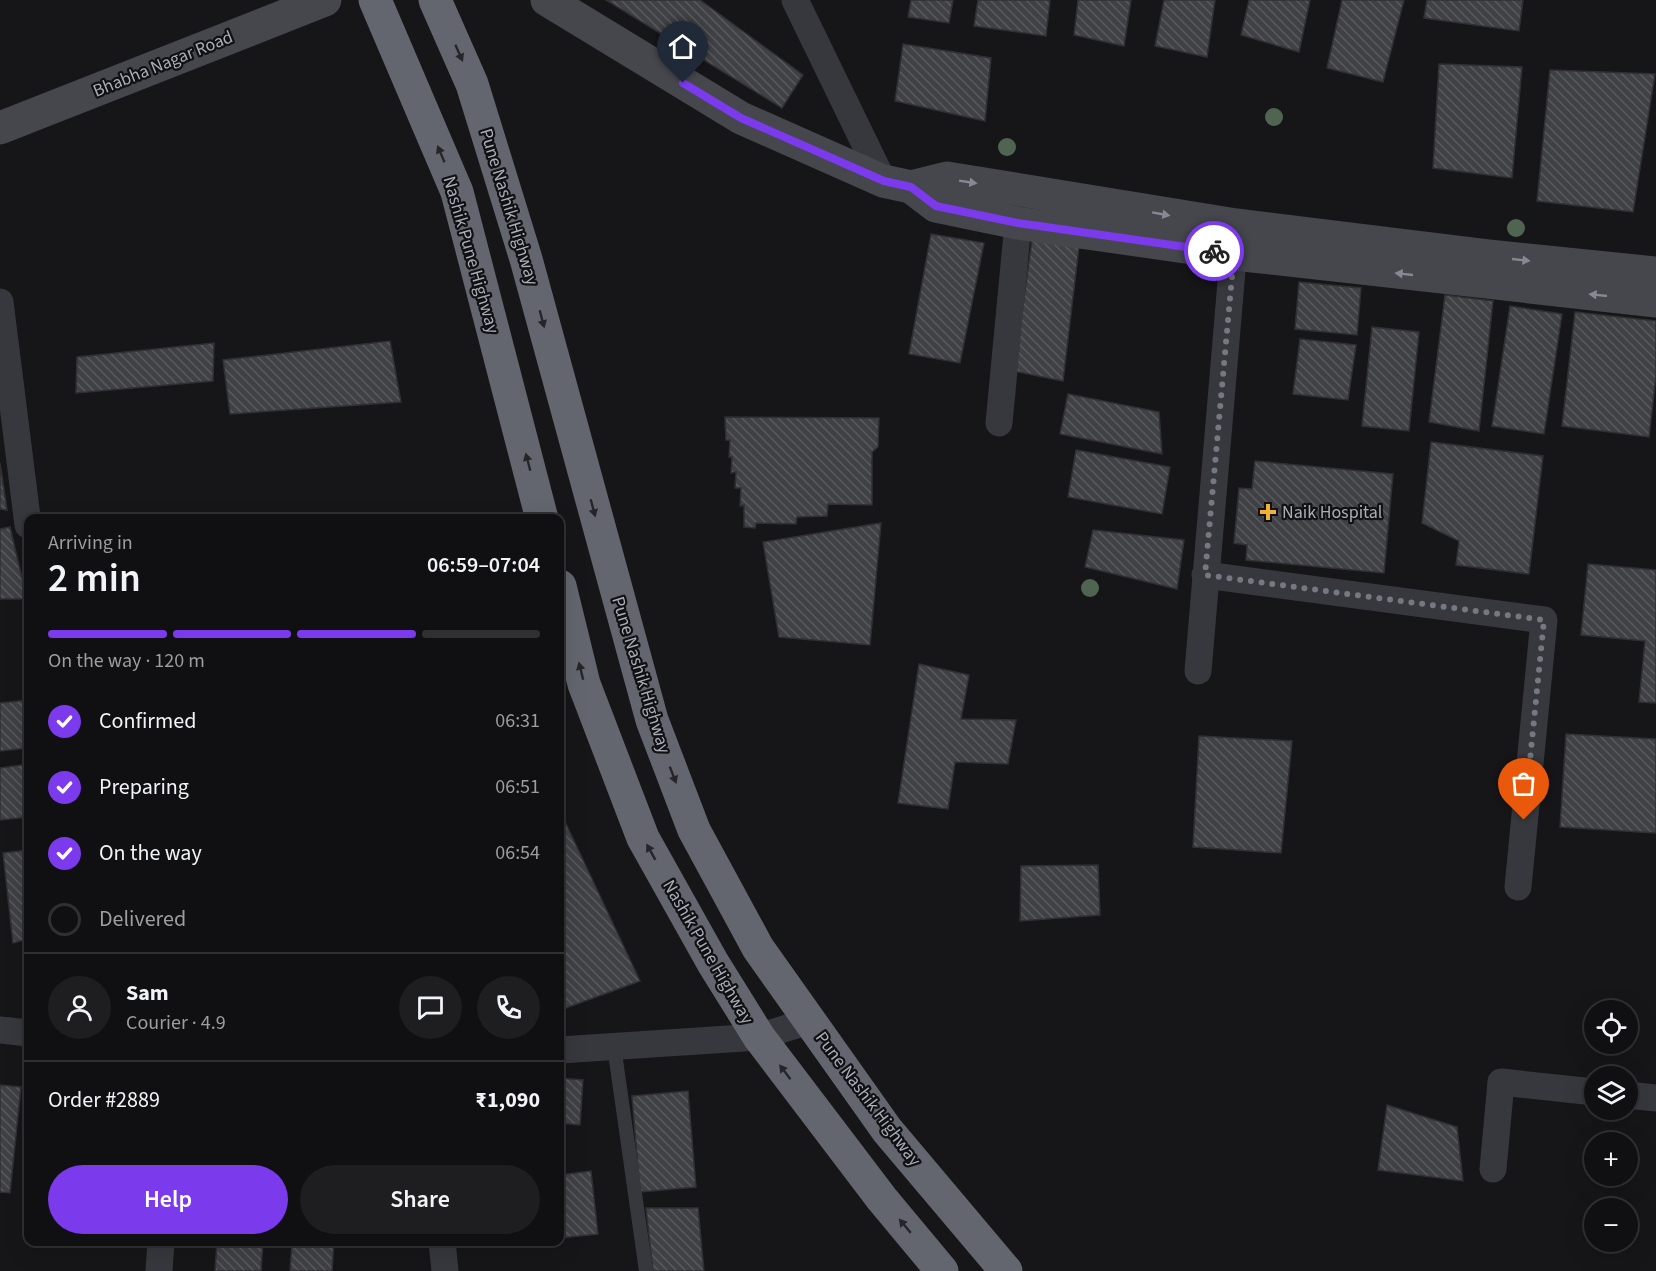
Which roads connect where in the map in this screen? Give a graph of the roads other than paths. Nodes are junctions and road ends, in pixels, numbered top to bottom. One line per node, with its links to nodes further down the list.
1 (325, 0): 6 (street, Bhabha Nagar Road)
2 (375, 0): 16 (highway, Nashik Pune Highway, one-way to 2)
3 (435, 0): 21 (highway, Pune Nashik Highway, one-way to 21)
4 (547, 0): 7 (street)
5 (795, 0): 7 (street)
6 (0, 129)
7 (897, 184): 8 (street); 9 (street, one-way to 9)
8 (1018, 223): 9 (street); 14 (street)
9 (1235, 240): 10 (street); 17 (street)
10 (1487, 270): 11 (street, one-way to 11); 12 (street, one-way to 10)
11 (1656, 273)
12 (1656, 301)
13 (0, 302): 15 (street)
14 (999, 423)
15 (27, 514)
16 (541, 514)
17 (1205, 575): 19 (street); 20 (street)
18 (564, 602): 24 (highway, Nashik Pune Highway, one-way to 18)
19 (1198, 670)
20 (1518, 886)
21 (809, 1020): 24 (street); 37 (highway, Pune Nashik Highway)
22 (0, 1030): 23 (street)
23 (24, 1033)
24 (759, 1037): 25 (street); 36 (highway, Nashik Pune Highway, one-way to 24)
25 (614, 1046): 26 (street); 35 (lane)
26 (564, 1050)
27 (1584, 1091): 30 (street)
28 (1638, 1096): 29 (street)
29 (1656, 1098)
30 (1493, 1169)
31 (161, 1246): 33 (street)
32 (442, 1246): 34 (street)
33 (159, 1271)
34 (445, 1271)
35 (646, 1271)
36 (942, 1271)
37 (1006, 1271)

